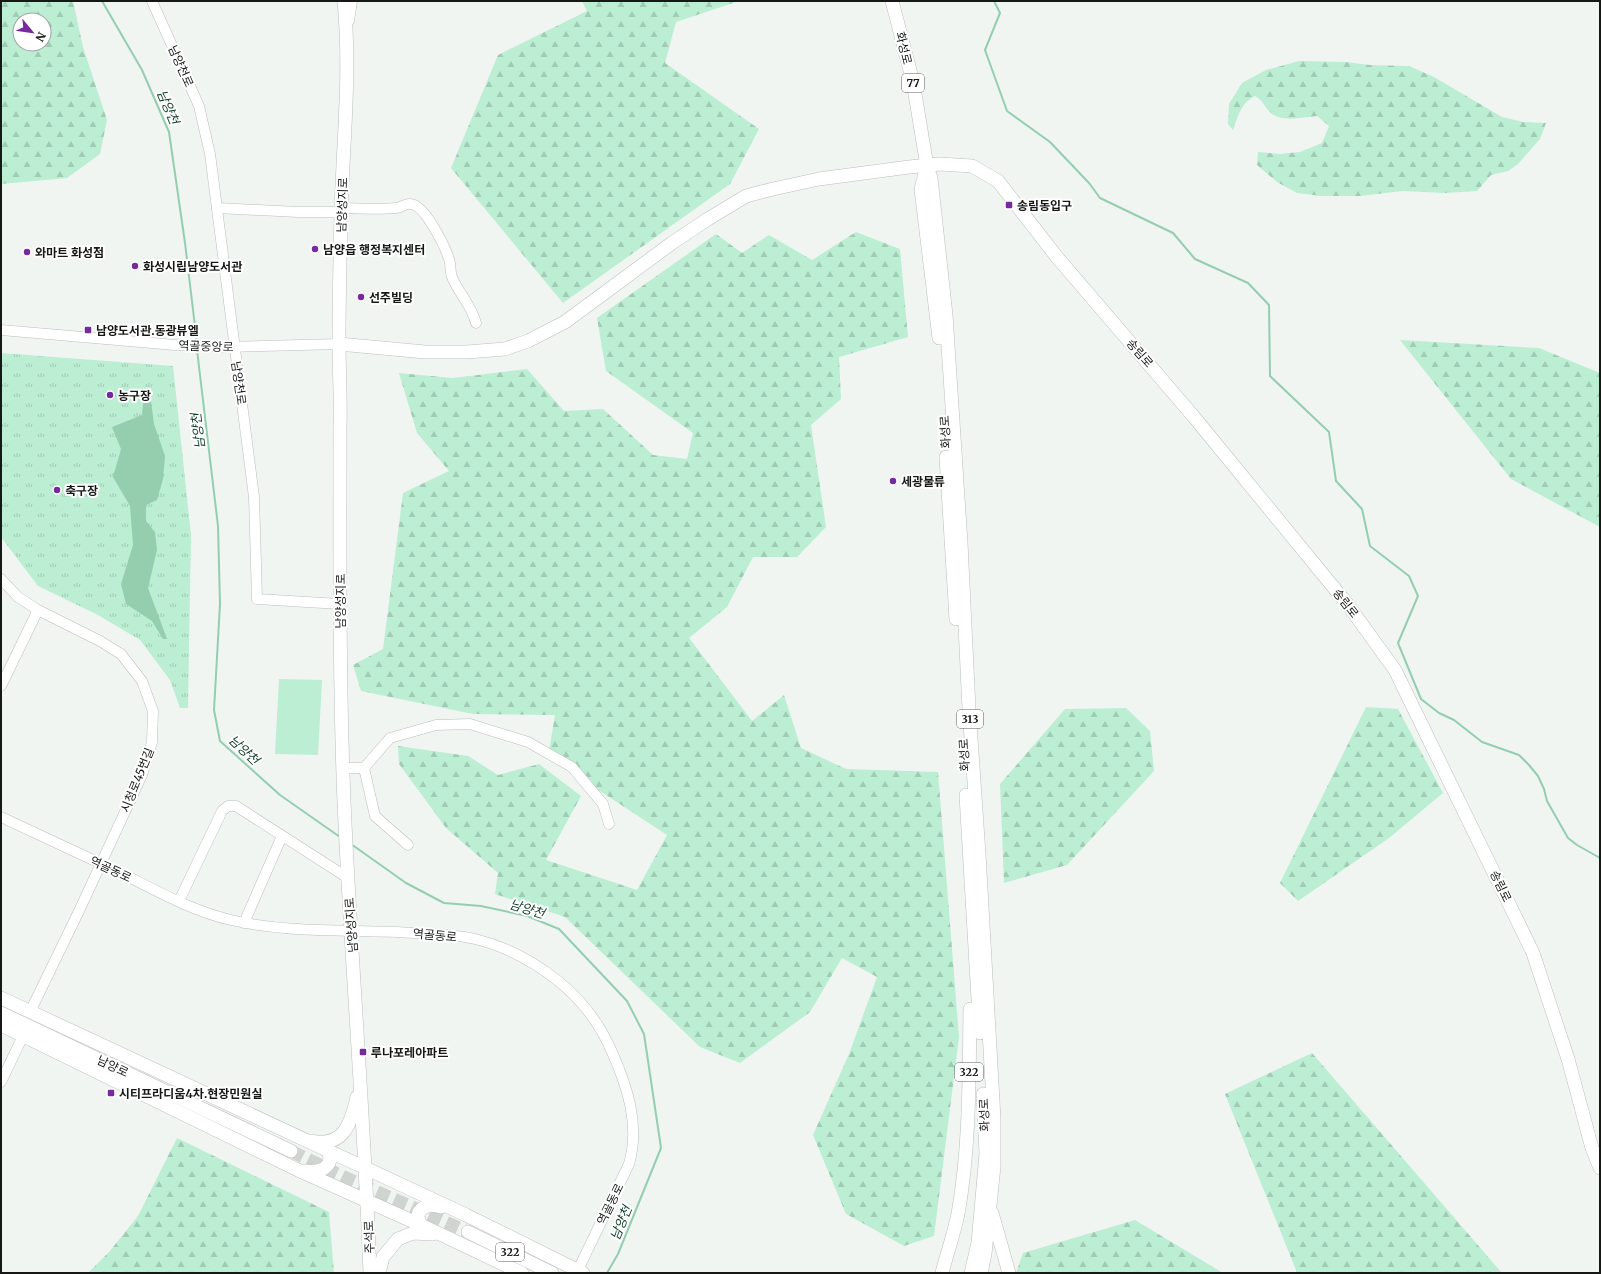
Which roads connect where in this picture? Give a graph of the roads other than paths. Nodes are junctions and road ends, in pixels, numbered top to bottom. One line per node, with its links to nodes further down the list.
1 (152, 1): 7 (street, 남양천로)
2 (344, 1): 5 (main road, 남양성지로)
3 (352, 1): 5 (street)
4 (892, 1): 6 (main road, 화성로 / 77)
5 (347, 32): 8 (main road, 남양성지로)
6 (927, 166): 11 (main road, 송림로); 24 (main road, 화성로 / 313); 39 (main road, 송림로); 43 (main road, 화성로 / 313)
7 (216, 208): 8 (street); 12 (street, 남양천로)
8 (341, 210): 9 (street); 11 (main road, 남양성지로)
9 (476, 323)
10 (1, 330): 12 (street, 역골중앙로)
11 (339, 344): 12 (street, 역골중앙로); 14 (main road, 남양성지로)
12 (234, 347): 14 (street, 남양천로)
13 (1, 579): 15 (street, 시청로45번길)
14 (340, 604): 17 (main road, 남양성지로)
15 (38, 610): 16 (street); 23 (street, 시청로45번길)
16 (1, 686)
17 (343, 768): 18 (street); 25 (main road, 남양성지로)
18 (364, 768): 20 (street); 22 (street)
19 (1, 817): 23 (street, 역골동로)
20 (609, 824)
21 (282, 836): 25 (street); 26 (street); 27 (street)
22 (408, 845)
23 (101, 864): 26 (street, 역골동로); 30 (street, 시청로45번길)
24 (970, 869): 53 (main road, 322); 54 (main road, 화성로 / 313)
25 (348, 878): 28 (main road, 남양성지로)
26 (179, 901): 27 (street, 역골동로)
27 (244, 923): 28 (street, 역골동로)
28 (351, 930): 35 (main road, 남양성지로); 48 (street, 역골동로)
29 (1, 998): 30 (main road)
30 (30, 1012): 36 (main road)
31 (1, 1013): 37 (main road, 남양로)
32 (1, 1026): 33 (main road)
33 (23, 1036): 34 (street); 40 (main road)
34 (1, 1082)
35 (360, 1088): 36 (main road); 41 (main road, 남양성지로)
36 (302, 1139): 38 (main road)
37 (291, 1151)
38 (329, 1153): 40 (main road); 41 (main road)
39 (1600, 1168)
40 (298, 1170): 42 (main road)
41 (366, 1170): 42 (main road, 남양성지로); 44 (main road)
42 (368, 1200): 45 (main road); 49 (main road, 주석로)
43 (991, 1207): 55 (main road, 화성로 / 313); 56 (main road)
44 (466, 1216): 45 (main road); 48 (main road)
45 (422, 1225): 47 (main road)
46 (468, 1232): 52 (main road, 322)
47 (447, 1237): 50 (main road); 51 (main road)
48 (580, 1272)
49 (370, 1273)
50 (379, 1273)
51 (522, 1273)
52 (552, 1273)
53 (942, 1273)
54 (971, 1273)
55 (981, 1273)
56 (1009, 1273)

